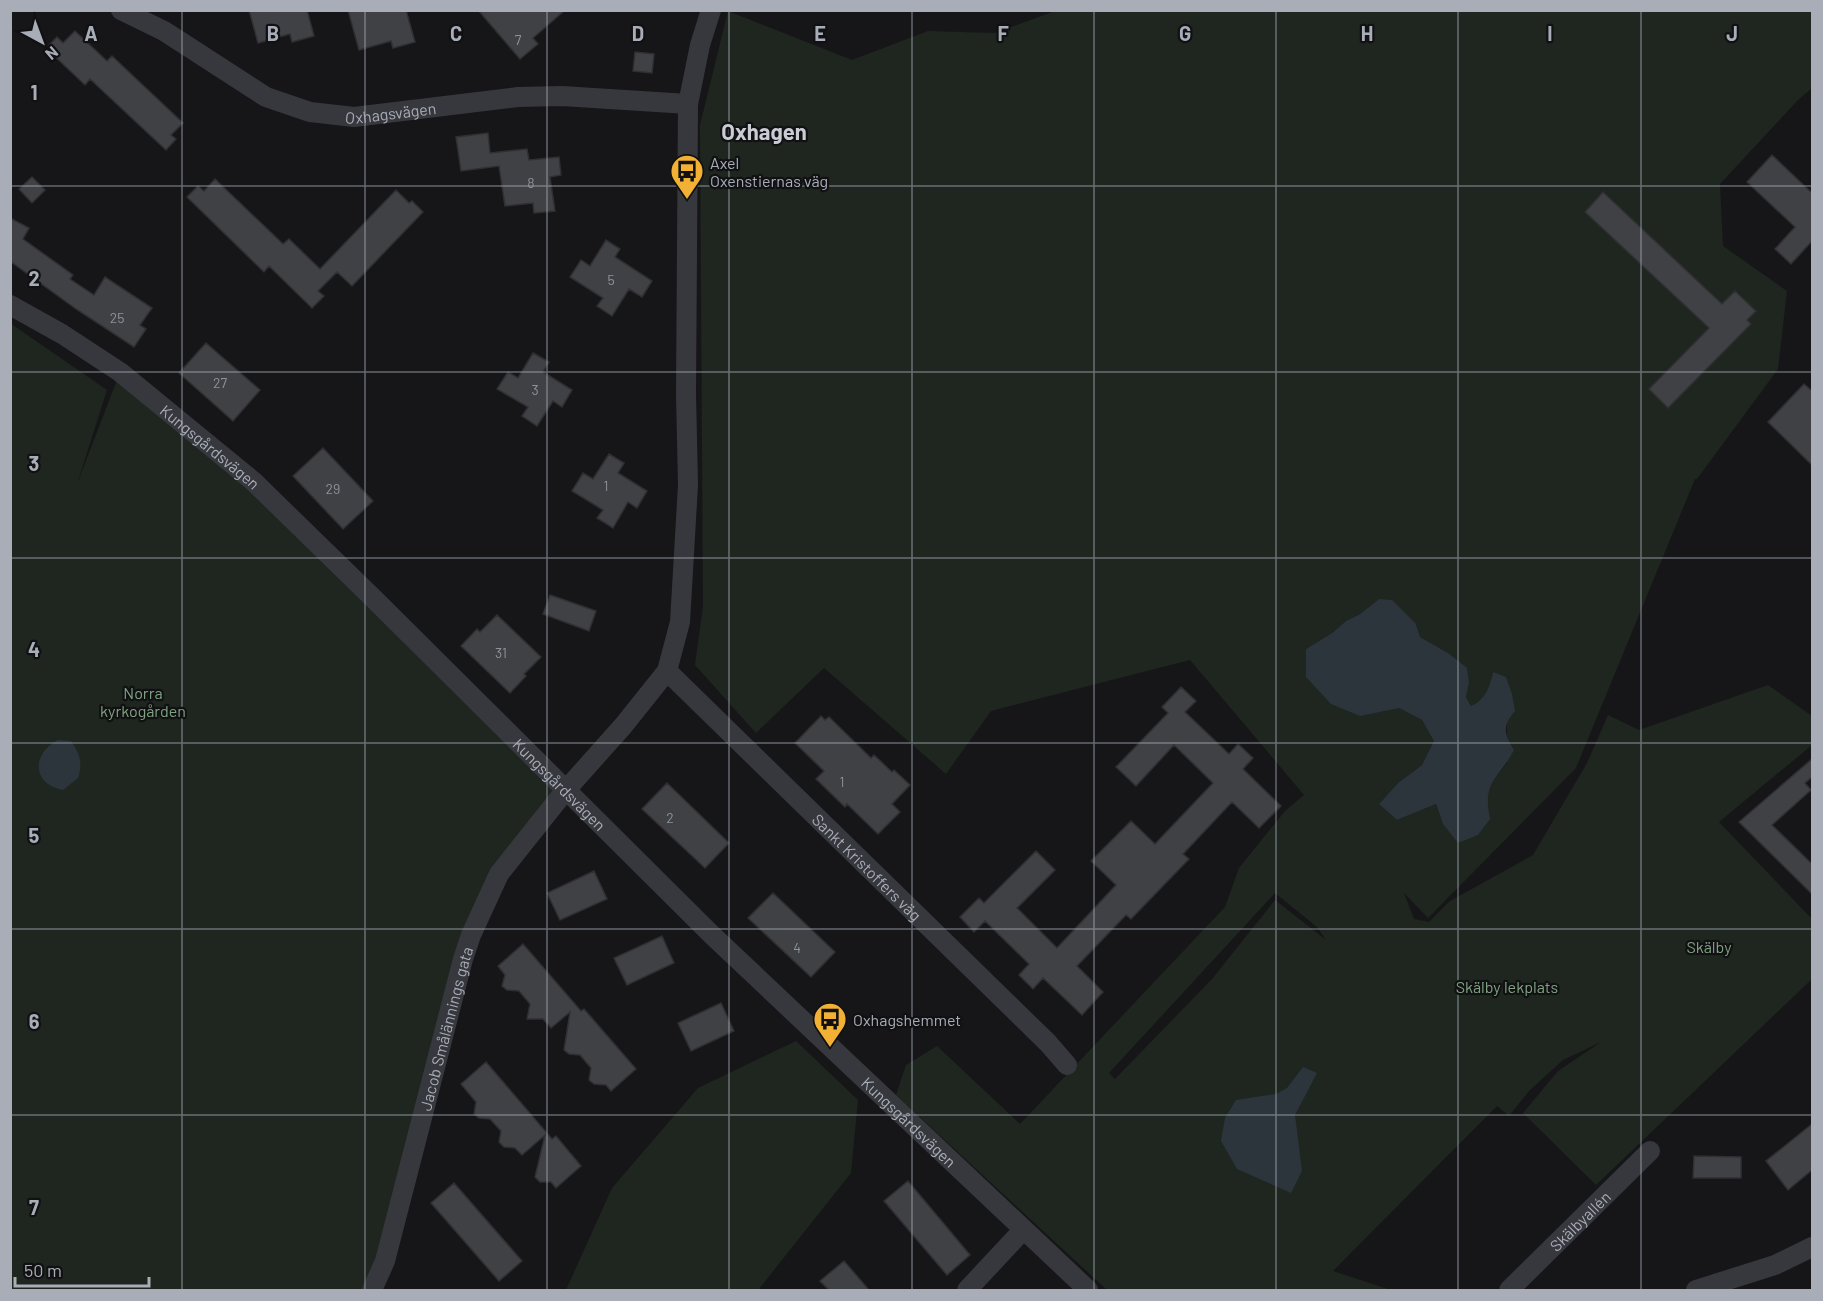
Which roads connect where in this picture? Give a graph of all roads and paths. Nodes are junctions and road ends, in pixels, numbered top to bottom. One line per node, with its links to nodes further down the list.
1 (121, 10): 3 (street, Oxhagsvägen)
2 (711, 10): 3 (street)
3 (688, 104): 5 (street)
4 (10, 305): 6 (street, Kungsgårdsvägen)
5 (667, 671): 6 (street); 7 (street, Sankt Kristoffers väg)
6 (566, 791): 9 (street, Kungsgårdsvägen); 11 (street, Jacob Smålännings gata)
7 (1067, 1065)
8 (1650, 1151): 14 (street, Skälbyallén)
9 (1023, 1230): 12 (street); 13 (street, Kungsgårdsvägen)
10 (1812, 1247): 15 (street)
11 (372, 1290)
12 (967, 1290)
13 (1088, 1290)
14 (1509, 1290)
15 (1696, 1290)

